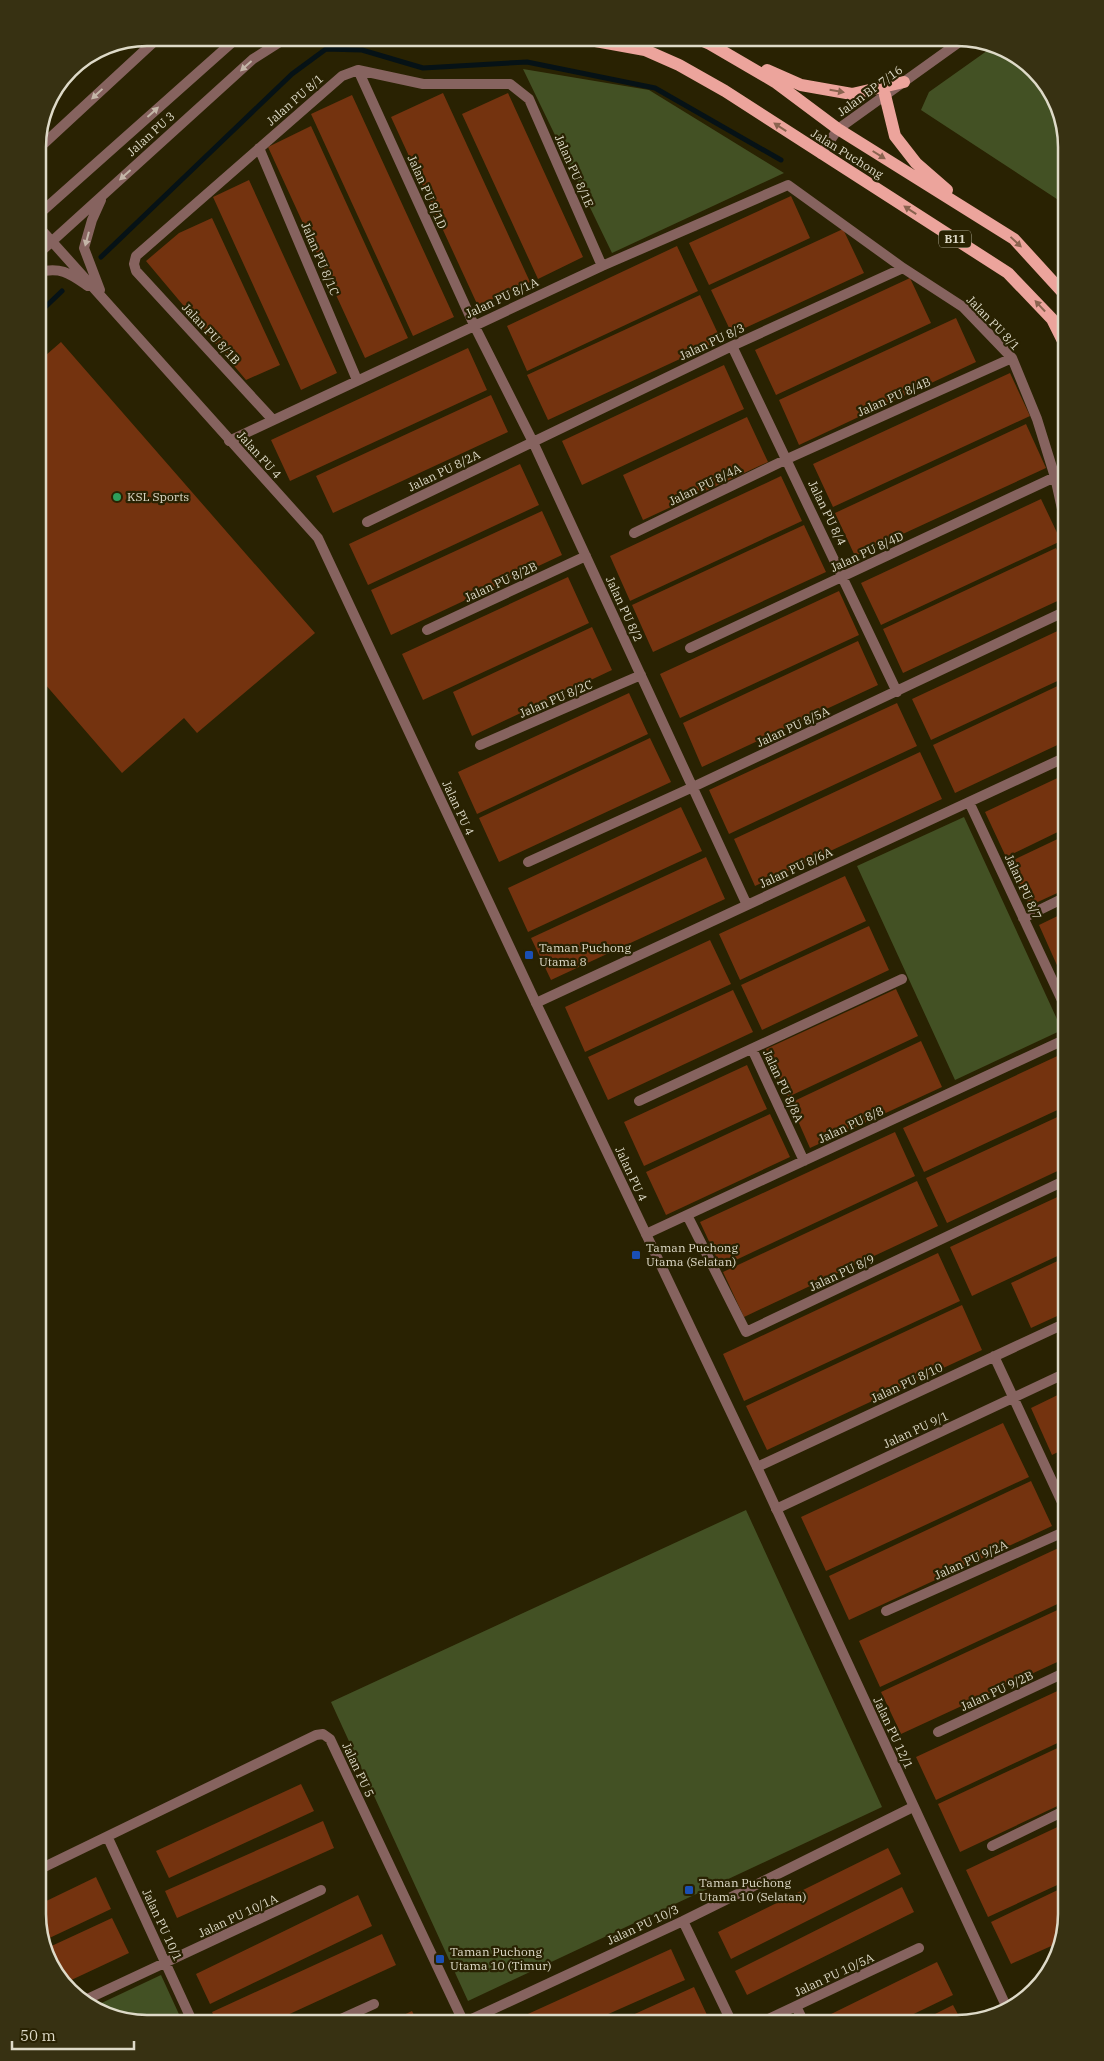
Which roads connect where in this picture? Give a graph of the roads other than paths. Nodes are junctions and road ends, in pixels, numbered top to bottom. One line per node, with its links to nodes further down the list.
1 (149, 46): 12 (street, one-way to 12)
2 (228, 46): 17 (street, Jalan PU 3, one-way to 2)
3 (273, 46): 16 (street, Jalan PU 3, one-way to 16)
4 (623, 46): 14 (main road, Jalan Puchong / B11, one-way to 4)
5 (713, 46): 11 (main road, Jalan Puchong / B11)
6 (714, 46): 9 (main road, one-way to 9)
7 (954, 46): 9 (street, Jalan BP 7/16)
8 (358, 70): 13 (street, Jalan PU 8/1); 23 (street, Jalan PU 8/1E); 28 (street, Jalan PU 8/1D)
9 (904, 82): 10 (street, Jalan BP 7/16)
10 (886, 95): 11 (street, Jalan BP 7/16); 18 (main road)
11 (838, 129): 14 (street, Jalan BP 7/16); 18 (main road, Jalan Puchong / B11, one-way to 18)
12 (46, 142)
13 (259, 148): 22 (street, Jalan PU 8/1); 32 (street, Jalan PU 8/1C)
14 (820, 154): 29 (main road, Jalan Puchong / B11, one-way to 14)
15 (788, 185): 23 (street, Jalan PU 8/1A); 24 (street, Jalan PU 8/1)
16 (104, 194): 20 (street, Jalan PU 3); 27 (street, one-way to 27)
17 (46, 208)
18 (979, 217): 26 (main road, Jalan Puchong / B11, one-way to 26)
19 (46, 235): 20 (street, Jalan PU 4)
20 (52, 241): 21 (street, Jalan PU 3); 27 (street, Jalan PU 4)
21 (46, 247)
22 (134, 264): 33 (street, Jalan PU 8/1B)
23 (602, 266): 28 (street, Jalan PU 8/1A)
24 (903, 268): 30 (street, Jalan PU 8/3); 31 (street, Jalan PU 8/1)
25 (46, 270): 27 (street)
26 (1058, 287)
27 (102, 296): 34 (street, Jalan PU 4)
28 (474, 325): 32 (street, Jalan PU 8/1A); 35 (street, Jalan PU 8/2)
29 (1058, 331)
30 (732, 346): 35 (street, Jalan PU 8/3); 36 (street, Jalan PU 8/4)
31 (1012, 358): 36 (street, Jalan PU 8/4B); 37 (street, Jalan PU 8/1)
32 (357, 380): 33 (street, Jalan PU 8/1A)
33 (273, 420): 34 (street, Jalan PU 8/1A)
34 (229, 441): 58 (street, Jalan PU 4)
35 (533, 442): 39 (street, Jalan PU 8/2A); 41 (street, Jalan PU 8/2)
36 (787, 459): 40 (street, Jalan PU 8/4A); 42 (street, Jalan PU 8/4)
37 (1055, 477): 38 (street, Jalan PU 8/1); 42 (street, Jalan PU 8/4D)
38 (1058, 491)
39 (367, 522)
40 (634, 533)
41 (586, 556): 44 (street, Jalan PU 8/2B); 46 (street, Jalan PU 8/2)
42 (844, 577): 45 (street, Jalan PU 8/4D); 47 (street, Jalan PU 8/4)
43 (1058, 615): 47 (street, Jalan PU 8/5A)
44 (427, 630)
45 (690, 648)
46 (641, 675): 48 (street, Jalan PU 8/2C); 50 (street, Jalan PU 8/2)
47 (898, 692): 50 (street, Jalan PU 8/5A)
48 (480, 745)
49 (1058, 761): 51 (street, Jalan PU 8/6A)
50 (693, 787): 52 (street, Jalan PU 8/5A); 54 (street, Jalan PU 8/2)
51 (969, 802): 54 (street, Jalan PU 8/6A); 55 (street, Jalan PU 8/7)
52 (528, 862)
53 (1058, 902): 55 (street)
54 (747, 905): 58 (street, Jalan PU 8/6A)
55 (1024, 918): 57 (street, Jalan PU 8/7)
56 (902, 979): 60 (street)
57 (1058, 992)
58 (536, 1003): 65 (street, Jalan PU 4)
59 (1058, 1043): 62 (street, Jalan PU 8/8)
60 (752, 1048): 61 (street); 62 (street, Jalan PU 8/8A)
61 (639, 1101)
62 (804, 1161): 64 (street, Jalan PU 8/8)
63 (1058, 1184): 64 (street, Jalan PU 8/9)
64 (687, 1215): 65 (street, Jalan PU 8/8)
65 (646, 1234): 70 (street, Jalan PU 4)
66 (1058, 1327): 67 (street, Jalan PU 8/10)
67 (994, 1356): 69 (street); 70 (street, Jalan PU 8/10)
68 (1058, 1377): 69 (street, Jalan PU 9/1)
69 (1014, 1398): 71 (street); 72 (street, Jalan PU 9/1)
70 (758, 1467): 72 (street, Jalan PU 12/1)
71 (1058, 1494)
72 (776, 1509): 77 (street, Jalan PU 12/1)
73 (1058, 1536): 74 (street, Jalan PU 9/2A)
74 (886, 1611)
75 (1058, 1676): 76 (street, Jalan PU 9/2B)
76 (938, 1732)
77 (913, 1807): 83 (street, Jalan PU 10/3); 87 (street, Jalan PU 12/1)
78 (1058, 1814): 80 (street)
79 (108, 1838): 81 (street, Jalan PU 5); 85 (street, Jalan PU 10/1); 92 (street, Jalan PU 5)
80 (992, 1846)
81 (46, 1866)
82 (320, 1890): 85 (street, Jalan PU 10/1A)
83 (683, 1920): 93 (street, Jalan PU 10/3); 94 (street)
84 (919, 1948): 89 (street, Jalan PU 10/5A)
85 (166, 1964): 86 (street, Jalan PU 10/1A); 90 (street, Jalan PU 10/1)
86 (91, 1998)
87 (1005, 2002)
88 (374, 2004): 91 (street)
89 (796, 2006): 95 (street, Jalan PU 10/5A); 96 (street)
90 (189, 2015)
91 (350, 2015)
92 (459, 2015)
93 (480, 2015)
94 (728, 2015)
95 (778, 2015)
96 (800, 2015)

